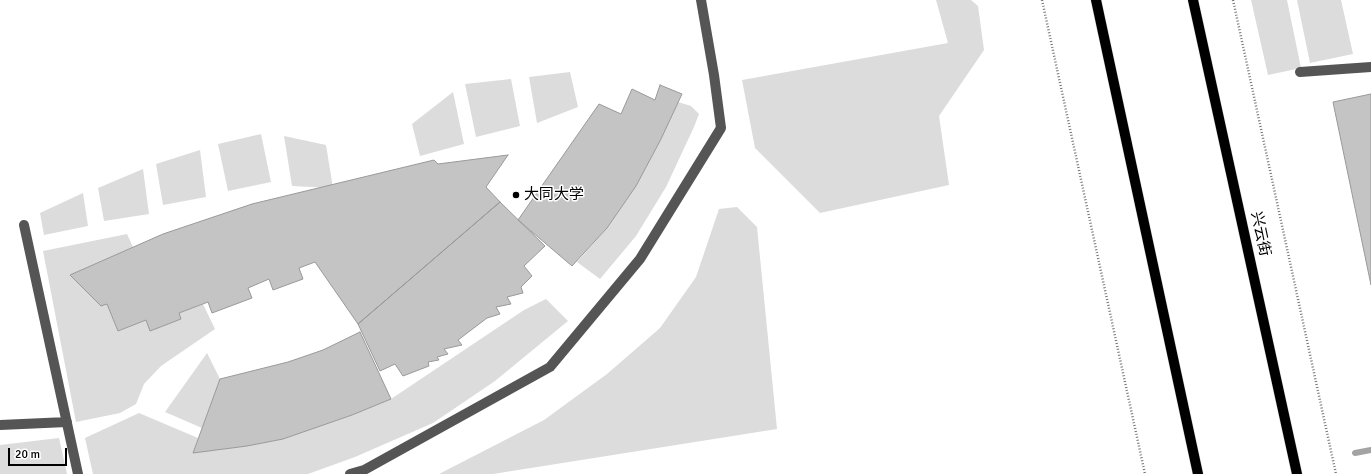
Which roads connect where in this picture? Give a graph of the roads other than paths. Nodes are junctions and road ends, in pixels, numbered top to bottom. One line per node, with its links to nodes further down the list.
1 (701, 0): 10 (lane)
2 (1096, 0): 11 (main road)
3 (1194, 0): 12 (main road, 兴云街)
4 (1371, 67): 5 (lane)
5 (1300, 72)
6 (24, 225): 7 (lane)
7 (67, 422): 8 (lane); 9 (lane)
8 (0, 425)
9 (78, 474)
10 (350, 474)
11 (1198, 474)
12 (1297, 474)

